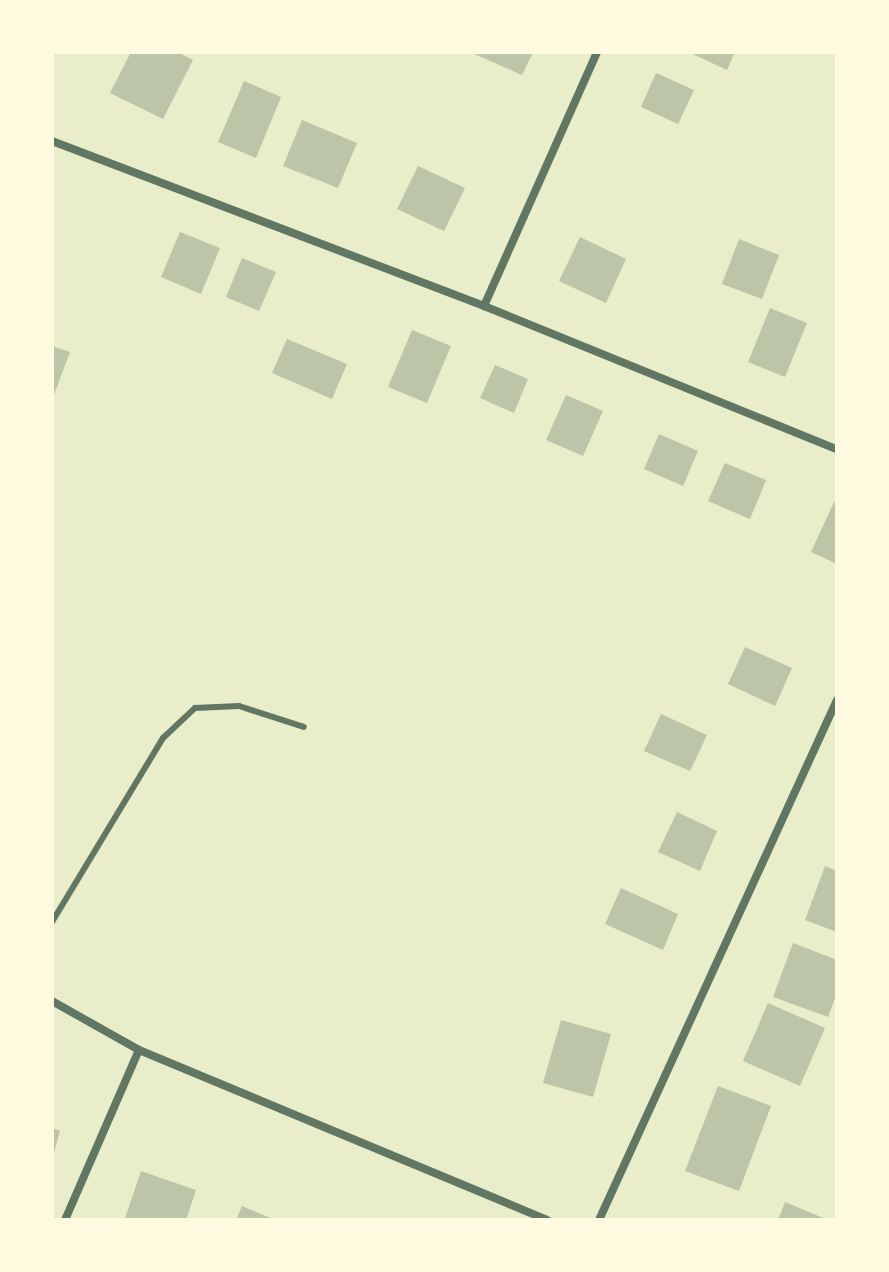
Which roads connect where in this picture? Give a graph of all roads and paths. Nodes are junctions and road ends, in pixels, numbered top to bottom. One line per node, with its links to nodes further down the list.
1 (597, 52): 3 (street)
2 (52, 141): 3 (street)
3 (484, 306): 4 (street)
4 (837, 449)
5 (837, 700): 12 (street)
6 (304, 727): 7 (lane)
7 (52, 922)
8 (52, 1001): 9 (street)
9 (139, 1050): 10 (street); 11 (street)
10 (65, 1220)
11 (547, 1220)
12 (599, 1220)

